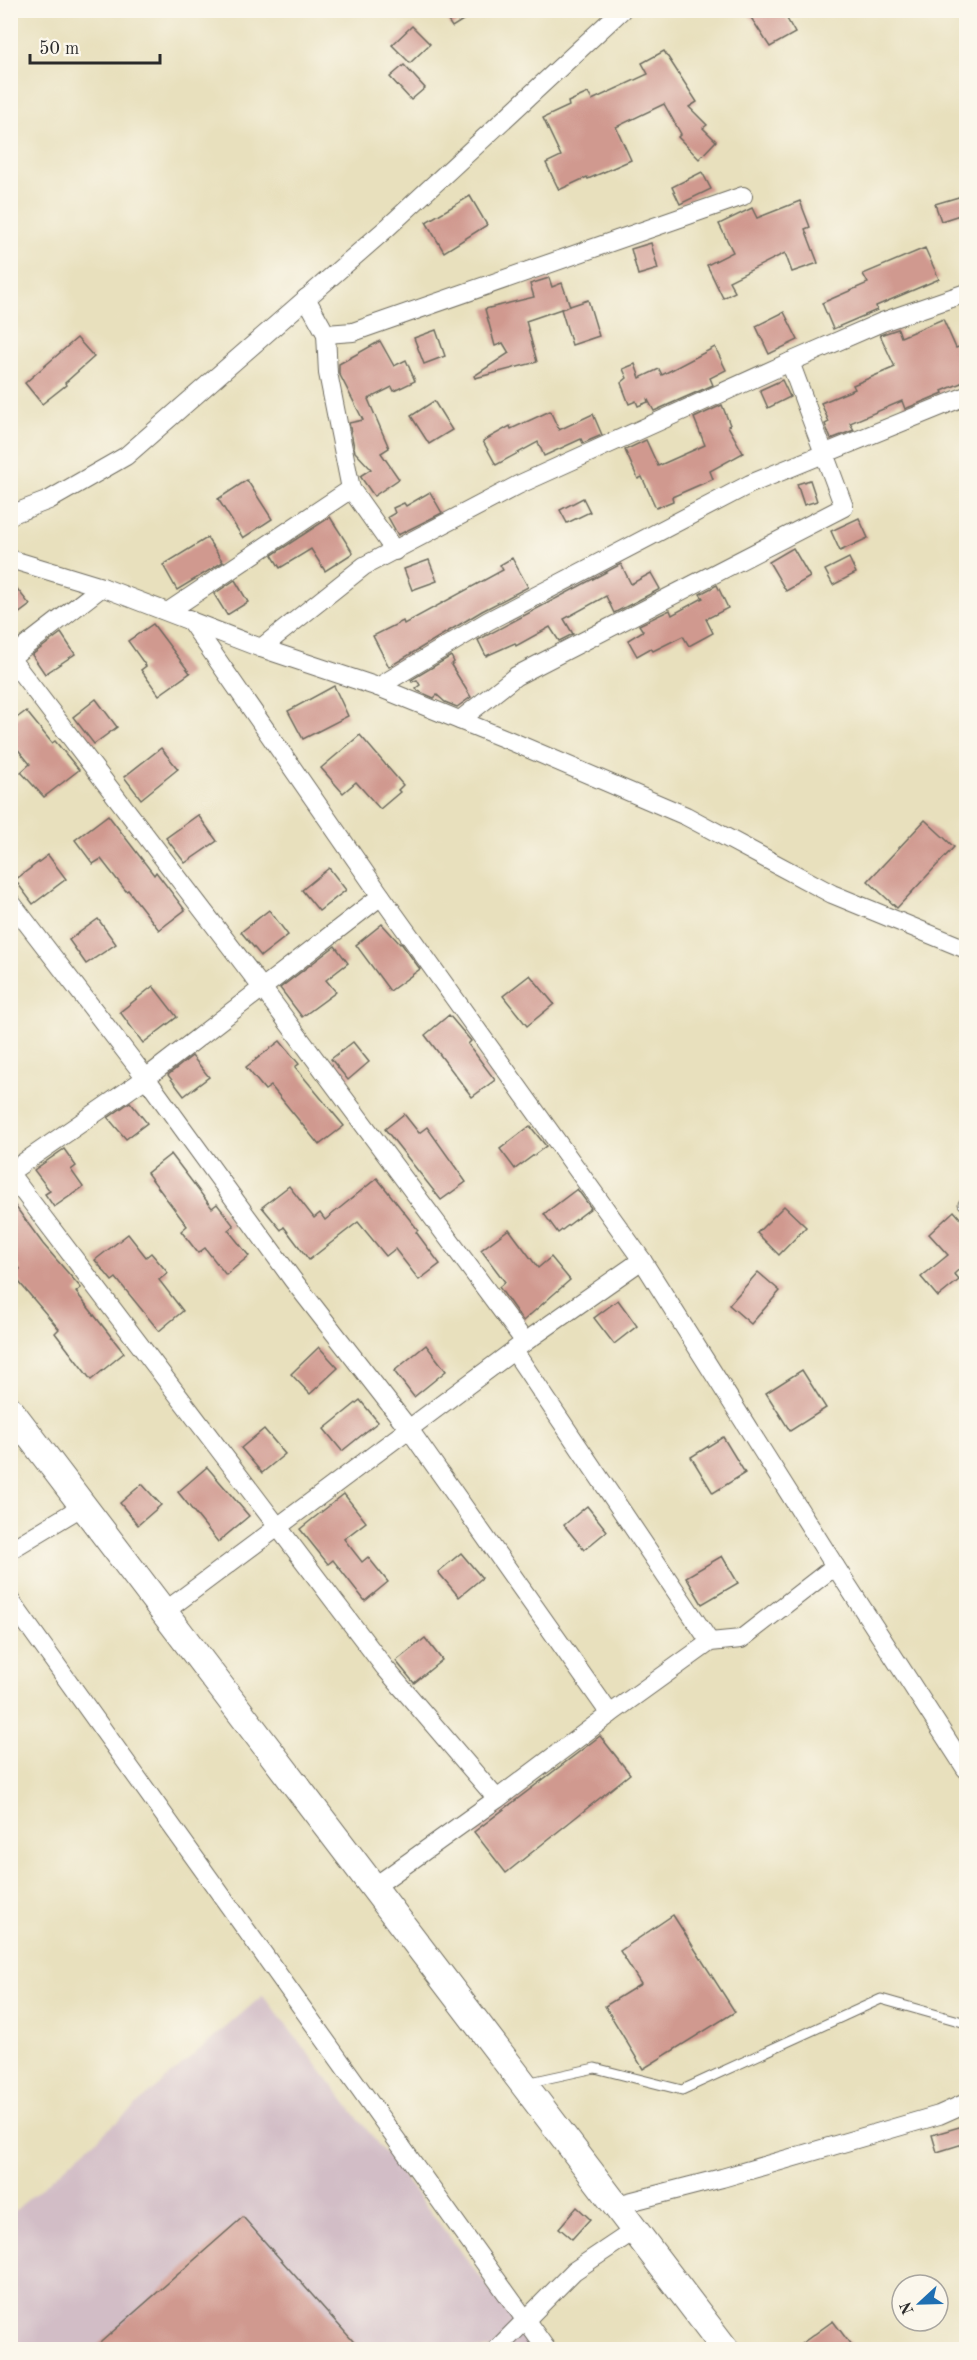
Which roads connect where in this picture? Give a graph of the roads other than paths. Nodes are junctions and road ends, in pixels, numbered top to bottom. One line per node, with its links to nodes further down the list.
1 (622, 10): 4 (street)
2 (743, 196): 5 (street)
3 (966, 293): 6 (street)
4 (306, 298): 5 (street); 10 (street)
5 (326, 334): 9 (street)
6 (790, 362): 8 (street); 11 (street)
7 (966, 396): 8 (street)
8 (824, 455): 18 (street); 19 (street)
9 (351, 489): 11 (street); 14 (street)
10 (10, 515)
11 (395, 552): 16 (street)
12 (10, 558): 13 (street)
13 (102, 587): 14 (street); 17 (street)
14 (169, 611): 15 (street)
15 (189, 620): 16 (street); 20 (street)
16 (261, 648): 18 (street)
17 (11, 658): 23 (street)
18 (378, 687): 19 (street)
19 (460, 720): 22 (street)
20 (381, 896): 23 (street); 26 (street)
21 (10, 901): 24 (street)
22 (966, 949)
23 (263, 989): 24 (street); 27 (street)
24 (146, 1078): 25 (street); 29 (street)
25 (10, 1173): 31 (street)
26 (642, 1260): 27 (street); 33 (street)
27 (520, 1347): 29 (street); 36 (street)
28 (10, 1410): 30 (main road)
29 (409, 1429): 31 (street); 37 (street)
30 (83, 1506): 32 (street); 35 (main road)
31 (279, 1526): 35 (street); 39 (street)
32 (10, 1550)
33 (835, 1566): 36 (street); 38 (street)
34 (10, 1600): 46 (street)
35 (164, 1612): 40 (main road)
36 (710, 1642): 37 (street)
37 (610, 1714): 39 (street)
38 (966, 1769)
39 (497, 1799): 40 (street)
40 (374, 1887): 42 (main road)
41 (966, 2023): 42 (lane)
42 (524, 2083): 44 (main road)
43 (966, 2103): 44 (street)
44 (617, 2205): 45 (main road)
45 (635, 2230): 46 (street); 49 (main road)
46 (525, 2321): 47 (street); 48 (street)
47 (496, 2349)
48 (547, 2349)
49 (726, 2349)

